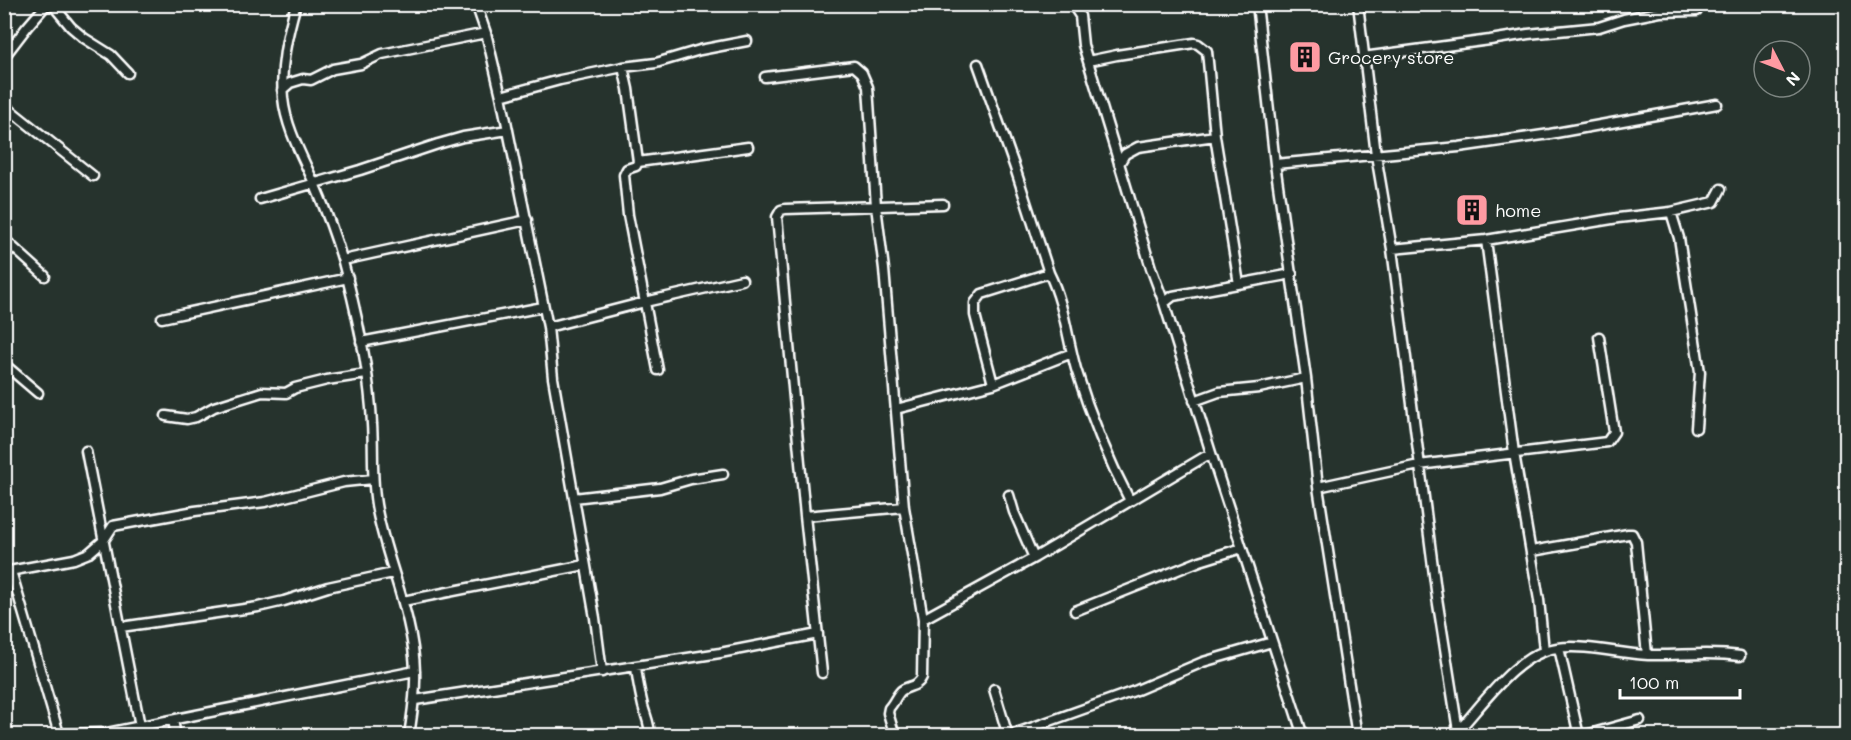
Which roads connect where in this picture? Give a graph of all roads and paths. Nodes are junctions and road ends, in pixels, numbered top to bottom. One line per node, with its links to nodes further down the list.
1 (49, 4): 10 (street); 15 (street)
2 (296, 4): 17 (street)
3 (1072, 4): 12 (street)
4 (1257, 4): 27 (street)
5 (1358, 4): 11 (street)
6 (478, 5): 8 (street)
7 (1697, 11): 11 (street)
8 (486, 33): 17 (street); 18 (street)
9 (747, 41): 14 (street)
10 (4, 57)
11 (1363, 57): 24 (street)
12 (1088, 62): 22 (street); 26 (street)
13 (978, 64): 40 (street)
14 (623, 67): 18 (street); 25 (street)
15 (128, 73)
16 (765, 77): 33 (street)
17 (282, 90): 29 (street)
18 (501, 96): 21 (street)
19 (1717, 104): 24 (street)
20 (4, 105): 28 (street)
21 (508, 130): 29 (street); 35 (street)
22 (1215, 136): 26 (street); 45 (street)
23 (748, 147): 25 (street)
24 (1376, 155): 27 (street); 38 (street)
25 (638, 162): 46 (street)
26 (1119, 164): 47 (street)
27 (1275, 164): 41 (street)
28 (93, 176)
29 (314, 183): 31 (street); 39 (street)
30 (1720, 189): 34 (street)
31 (260, 199)
32 (943, 204): 33 (street)
33 (876, 206): 61 (street); 75 (street)
34 (1671, 212): 37 (street); 63 (street)
35 (527, 220): 39 (street); 48 (street)
36 (4, 239): 42 (street)
37 (1486, 240): 38 (street); 66 (street)
38 (1392, 249): 67 (street)
39 (343, 260): 43 (street)
40 (1049, 273): 53 (street); 58 (street)
41 (1292, 274): 45 (street); 57 (street)
42 (45, 276)
43 (348, 278): 49 (street); 52 (street)
44 (742, 280): 46 (street)
45 (1239, 284): 47 (street)
46 (645, 302): 50 (street); 55 (street)
47 (1164, 303): 60 (street)
48 (543, 307): 50 (street); 52 (street)
49 (162, 318)
50 (548, 327): 72 (street)
51 (1599, 337): 66 (street)
52 (361, 342): 56 (street)
53 (1072, 353): 58 (street); 73 (street)
54 (4, 364): 59 (street)
55 (658, 370)
56 (366, 374): 62 (street); 69 (street)
57 (1306, 378): 60 (street); 70 (street)
58 (993, 384): 61 (street)
59 (38, 393)
60 (1194, 401): 65 (street)
61 (896, 409): 74 (street)
62 (166, 416)
63 (1696, 428)
64 (86, 451): 76 (street)
65 (1211, 453): 73 (street); 77 (street)
66 (1514, 453): 67 (street); 78 (street)
67 (1419, 465): 70 (street); 102 (street)
68 (723, 474): 72 (street)
69 (373, 479): 76 (street); 82 (street)
70 (1318, 487): 109 (street)
71 (1009, 495): 79 (street)
72 (574, 498): 80 (street)
73 (1130, 501): 79 (street)
74 (904, 507): 75 (street); 85 (street)
75 (805, 516): 87 (street)
76 (104, 540): 81 (street); 86 (street)
77 (1242, 548): 84 (street); 88 (street)
78 (1532, 551): 90 (street); 91 (street)
79 (1034, 558): 85 (street)
80 (585, 565): 83 (street); 95 (street)
81 (8, 572): 103 (street)
82 (393, 573): 83 (street); 86 (street)
83 (403, 601): 94 (street)
84 (1075, 611)
85 (923, 619): 107 (street)
86 (121, 627): 101 (street)
87 (818, 634): 93 (street); 96 (street)
88 (1272, 642): 97 (street); 108 (street)
89 (1559, 648): 90 (street); 91 (street); 110 (street)
90 (1544, 651): 102 (street)
91 (1647, 655): 92 (street)
92 (1740, 656)
93 (636, 666): 95 (street); 106 (street)
94 (415, 671): 98 (street); 99 (street)
95 (602, 672): 98 (street)
96 (822, 673)
97 (994, 689)
98 (415, 699): 105 (street)
99 (172, 720): 101 (street); 104 (street)
100 (1640, 720): 110 (street)
101 (140, 726): 103 (street)
102 (1458, 734)
103 (57, 735)
104 (176, 735)
105 (410, 735)
106 (650, 735)
107 (895, 735)
108 (1303, 735)
109 (1357, 735)
110 (1580, 735)

